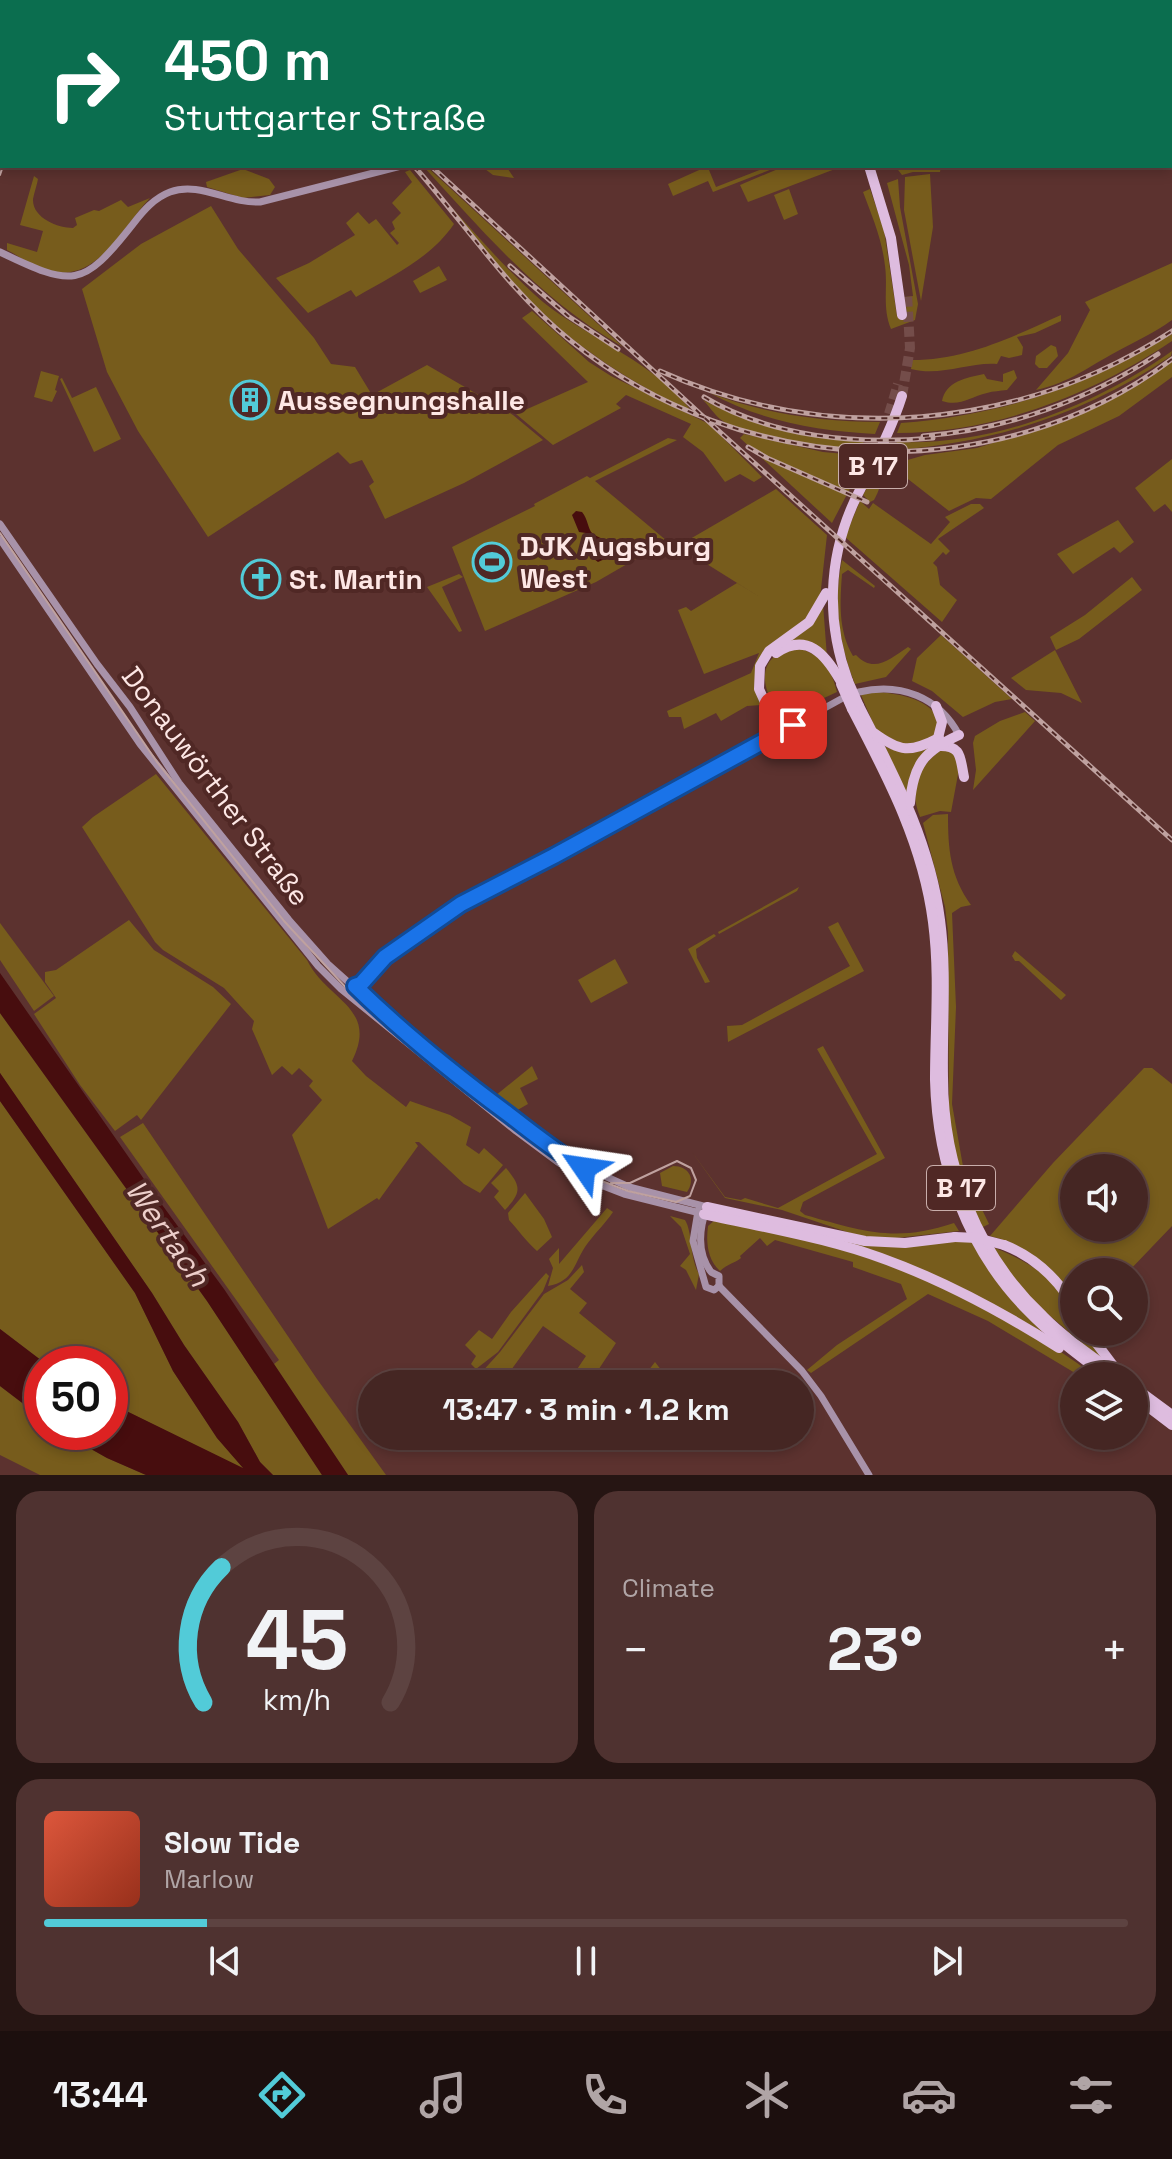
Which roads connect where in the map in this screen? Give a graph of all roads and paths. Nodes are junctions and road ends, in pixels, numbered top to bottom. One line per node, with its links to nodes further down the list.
1 (393, 168): 4 (main road)
2 (870, 168): 6 (highway)
3 (876, 168): 5 (highway)
4 (0, 252)
5 (907, 294)
6 (902, 315)
7 (902, 396): 10 (highway, B 17)
8 (889, 414): 10 (highway, B 17)
9 (0, 524): 26 (main road, Donauwörther Straße)
10 (839, 531): 12 (highway, B 17); 13 (highway, B 17)
11 (0, 539): 27 (main road, Donauwörther Straße)
12 (826, 593): 13 (highway, B 17); 20 (highway)
13 (843, 682): 17 (highway, B 17, bridge); 18 (highway)
14 (859, 692): 16 (main road)
15 (841, 699): 19 (main road)
16 (936, 706): 22 (main road); 23 (highway)
17 (855, 707): 21 (highway, B 17); 33 (highway, B 17)
18 (775, 712): 19 (highway); 20 (highway)
19 (805, 719): 20 (main road)
20 (782, 731): 26 (main road)
21 (872, 732): 23 (highway); 25 (highway, B 17)
22 (957, 732): 23 (highway)
23 (937, 742): 24 (highway); 25 (highway)
24 (964, 777)
25 (910, 808): 34 (highway, B 17)
26 (355, 986): 27 (main road); 28 (main road, Donauwörther Straße)
27 (347, 995): 28 (main road, Donauwörther Straße)
28 (702, 1210): 29 (main road); 30 (highway, bridge); 32 (highway)
29 (707, 1275): 31 (main road); 31 (main road)
30 (1060, 1285)
31 (719, 1286): 39 (main road)
32 (1082, 1362)
33 (1087, 1362)
34 (1101, 1362)
35 (1148, 1397): 37 (highway)
36 (1148, 1407): 38 (highway)
37 (1172, 1415)
38 (1172, 1425)
39 (869, 1475)

